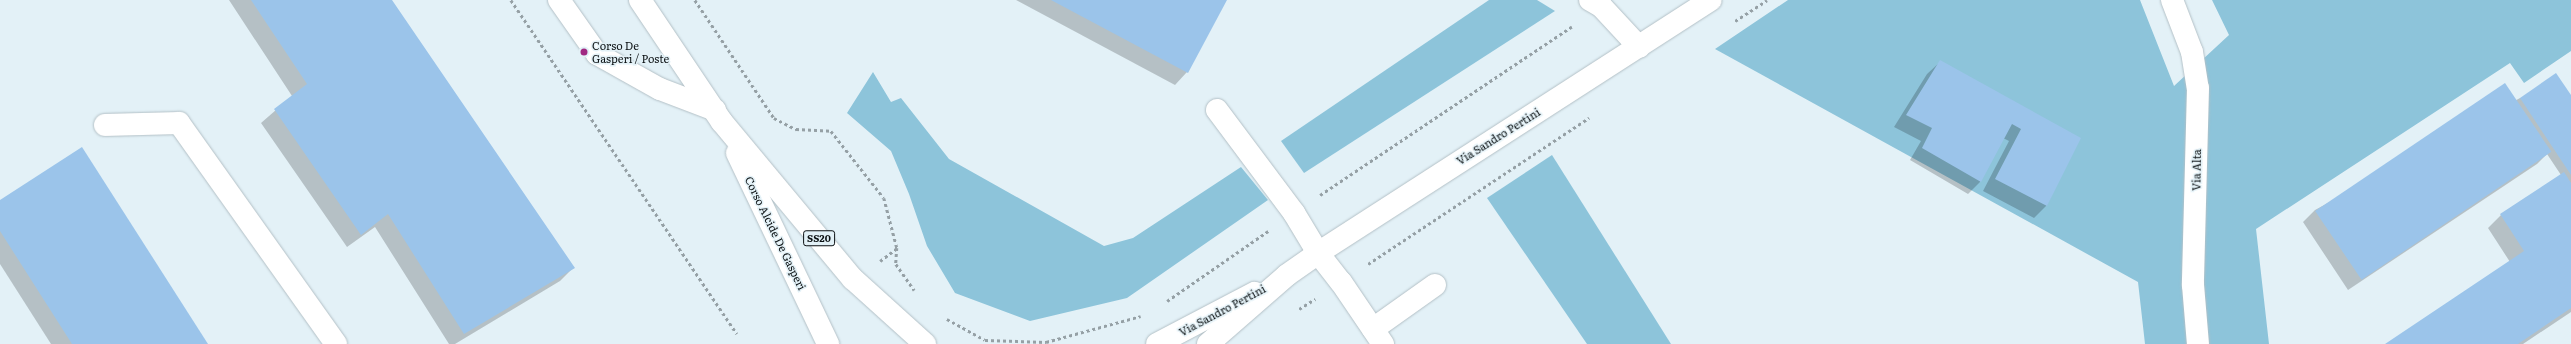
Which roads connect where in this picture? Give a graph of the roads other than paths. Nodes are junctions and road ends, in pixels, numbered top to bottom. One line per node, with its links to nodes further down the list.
1 (559, 0): 8 (street)
2 (640, 0): 8 (street, Corso Alcide De Gasperi / SS20)
3 (1710, 0): 6 (street, Via Sandro Pertini)
4 (2172, 0): 19 (street, Via Alta)
5 (1595, 3): 6 (street)
6 (1639, 47): 10 (street, Via Sandro Pertini)
7 (1217, 110): 10 (street)
8 (718, 116): 15 (street, Corso Alcide De Gasperi / SS20); 16 (street, Corso Alcide De Gasperi / SS20)
9 (105, 125): 14 (street)
10 (1318, 253): 11 (street, Via Sandro Pertini); 13 (street)
11 (1287, 275): 17 (street, Via Sandro Pertini); 18 (street, Via Sandro Pertini)
12 (1435, 285): 13 (street)
13 (1378, 336)
14 (336, 344)
15 (828, 344)
16 (925, 344)
17 (1157, 344)
18 (1208, 344)
19 (2198, 344)

